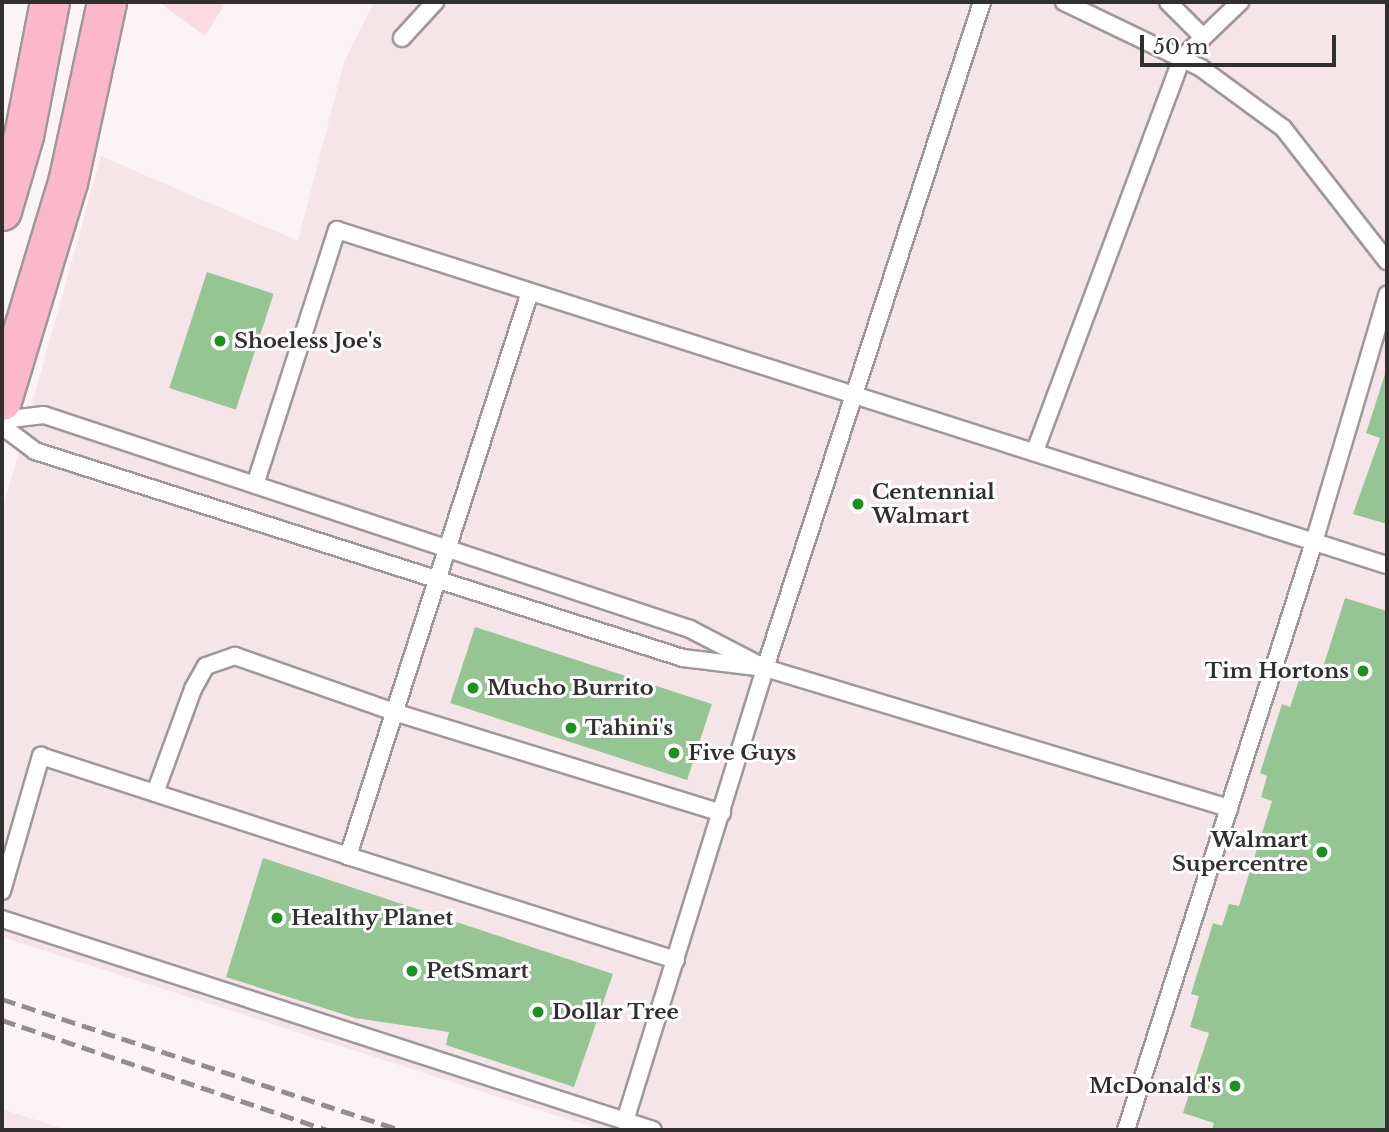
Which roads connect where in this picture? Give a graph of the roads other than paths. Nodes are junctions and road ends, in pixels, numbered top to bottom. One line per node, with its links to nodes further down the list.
1 (50, 2): 11 (main road)
2 (107, 2): 18 (main road)
3 (435, 2): 9 (lane)
4 (982, 2): 17 (lane)
5 (1064, 2): 10 (lane)
6 (1168, 2): 8 (lane)
7 (1240, 2): 8 (lane)
8 (1203, 37): 10 (lane)
9 (402, 38)
10 (1182, 58): 14 (lane); 21 (lane)
11 (24, 136): 12 (main road); 13 (main road)
12 (2, 174)
13 (2, 211)
14 (1387, 261)
15 (530, 292): 17 (lane); 22 (lane); 24 (lane)
16 (1387, 295): 23 (lane)
17 (853, 395): 21 (lane); 27 (lane)
18 (2, 401)
19 (2, 420): 22 (lane)
20 (2, 426): 26 (lane)
21 (1035, 451): 23 (lane)
22 (255, 485): 24 (lane)
23 (1314, 542): 25 (lane); 30 (lane)
24 (450, 550): 26 (lane); 27 (lane)
25 (1387, 565)
26 (440, 581): 27 (lane); 28 (lane)
27 (765, 668): 30 (lane); 31 (lane)
28 (397, 713): 29 (lane); 31 (lane); 32 (lane)
29 (155, 793): 32 (lane); 33 (lane)
30 (1229, 808): 38 (lane)
31 (722, 813): 35 (lane)
32 (348, 856): 35 (lane)
33 (2, 891)
34 (2, 919): 36 (lane)
35 (676, 960): 36 (lane)
36 (625, 1121): 37 (lane)
37 (653, 1130)
38 (1126, 1130)

